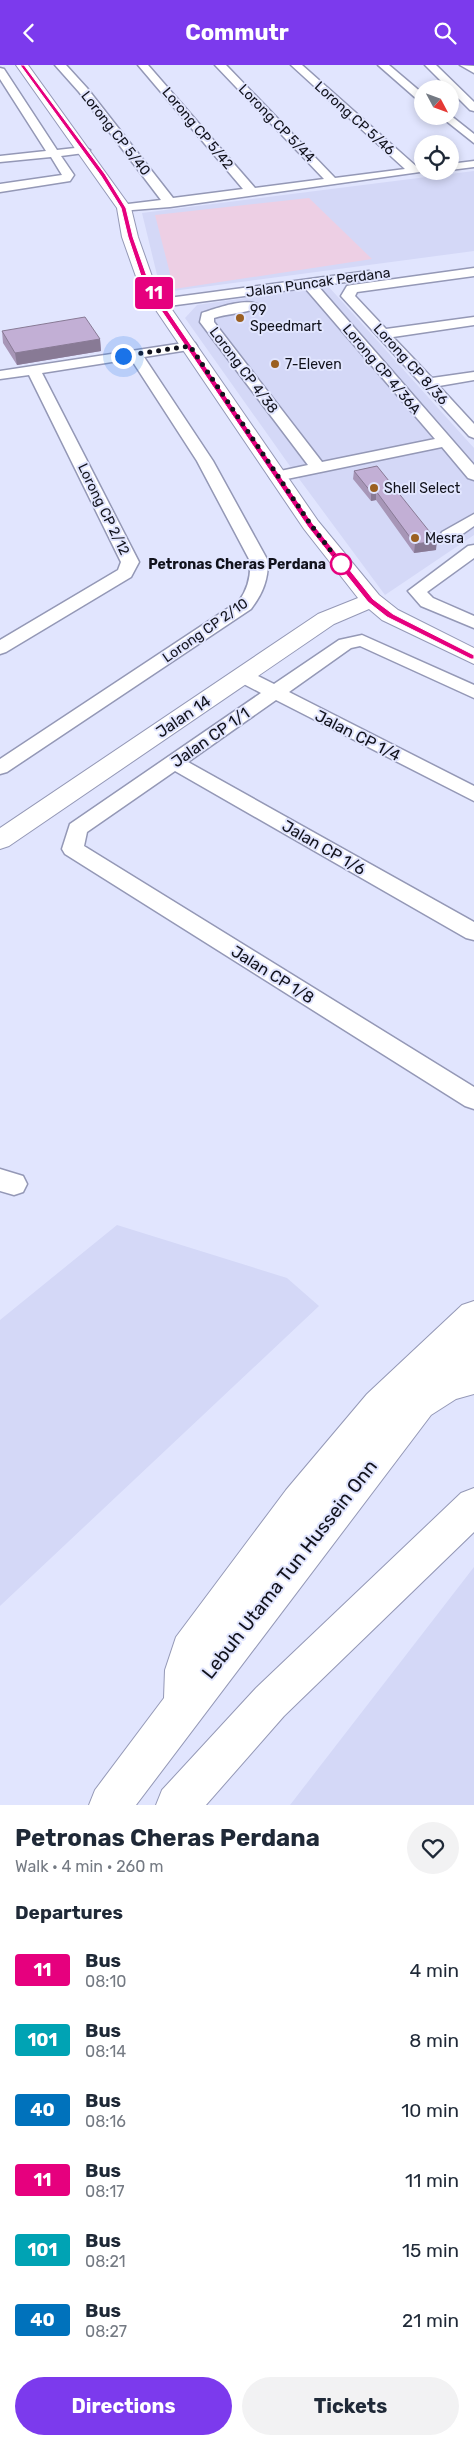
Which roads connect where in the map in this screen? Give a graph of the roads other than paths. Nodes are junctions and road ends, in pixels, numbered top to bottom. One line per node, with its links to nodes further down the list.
1 (22, 65): 15 (street)
2 (60, 65): 25 (street, Lorong CP 5/40)
3 (143, 65): 24 (street, Lorong CP 5/42)
4 (220, 65): 22 (street, Lorong CP 5/44)
5 (296, 65): 20 (street, Lorong CP 5/46)
6 (383, 65): 11 (street)
7 (430, 65): 12 (street)
8 (466, 65): 9 (street)
9 (474, 70)
10 (0, 71): 16 (street)
11 (414, 91)
12 (474, 108)
13 (456, 125): 14 (street)
14 (474, 140)
15 (84, 149): 16 (street); 26 (street)
16 (55, 153): 17 (street); 23 (street)
17 (0, 159)
18 (474, 164): 19 (street)
19 (459, 166)
20 (414, 168)
21 (414, 172): 22 (street)
22 (333, 182): 24 (street)
23 (0, 188)
24 (252, 192): 25 (street)
25 (170, 203): 26 (street)
26 (124, 208): 32 (street)
27 (474, 261): 29 (street, Jalan Puncak Perdana)
28 (474, 272): 35 (street, Lorong CP 8/36)
29 (308, 283): 30 (street, Lorong CP 4/36A); 32 (street, Jalan Puncak Perdana)
30 (320, 297): 31 (street); 43 (street, Lorong CP 4/36A)
31 (302, 299)
32 (161, 303): 36 (street)
33 (267, 304): 44 (street, Lorong CP 4/38)
34 (474, 321): 35 (street)
35 (384, 334): 41 (street, Lorong CP 8/36)
36 (190, 346): 37 (street); 46 (street)
37 (135, 354): 38 (street); 58 (street, Lorong CP 2/10)
38 (33, 369): 39 (street); 52 (street, Lorong CP 2/12)
39 (0, 375)
40 (474, 376): 41 (street)
41 (429, 383): 42 (street, Lorong CP 8/36)
42 (474, 433)
43 (444, 442): 44 (street); 45 (street, Lorong CP 4/36A)
44 (318, 468): 46 (street)
45 (474, 475)
46 (278, 476): 50 (street)
47 (474, 519): 48 (street)
48 (448, 536)
49 (474, 550): 51 (street)
50 (370, 600): 53 (street); 54 (street, Jalan 14)
51 (474, 623)
52 (0, 647)
53 (474, 657)
54 (242, 676): 56 (street, Jalan CP 1/4); 60 (street, Jalan 14)
55 (474, 692): 56 (street, Jalan CP 1/1)
56 (275, 693): 57 (street, Jalan CP 1/1); 59 (street, Jalan CP 1/4)
57 (174, 762): 61 (street, Jalan CP 1/1); 62 (street, Jalan CP 1/6)
58 (0, 768)
59 (474, 794)
60 (1, 838)
61 (73, 849): 63 (street, Jalan CP 1/8)
62 (474, 932)
63 (474, 1099)
64 (474, 1315): 69 (street)
65 (474, 1339): 67 (street, Lebuh Utama Tun Hussein Onn)
66 (474, 1378): 67 (street)
67 (418, 1403): 69 (street, Lebuh Utama Tun Hussein Onn)
68 (474, 1506): 71 (street)
69 (184, 1705): 70 (street, Lebuh Utama Tun Hussein Onn)
70 (110, 1805)
71 (177, 1805)

